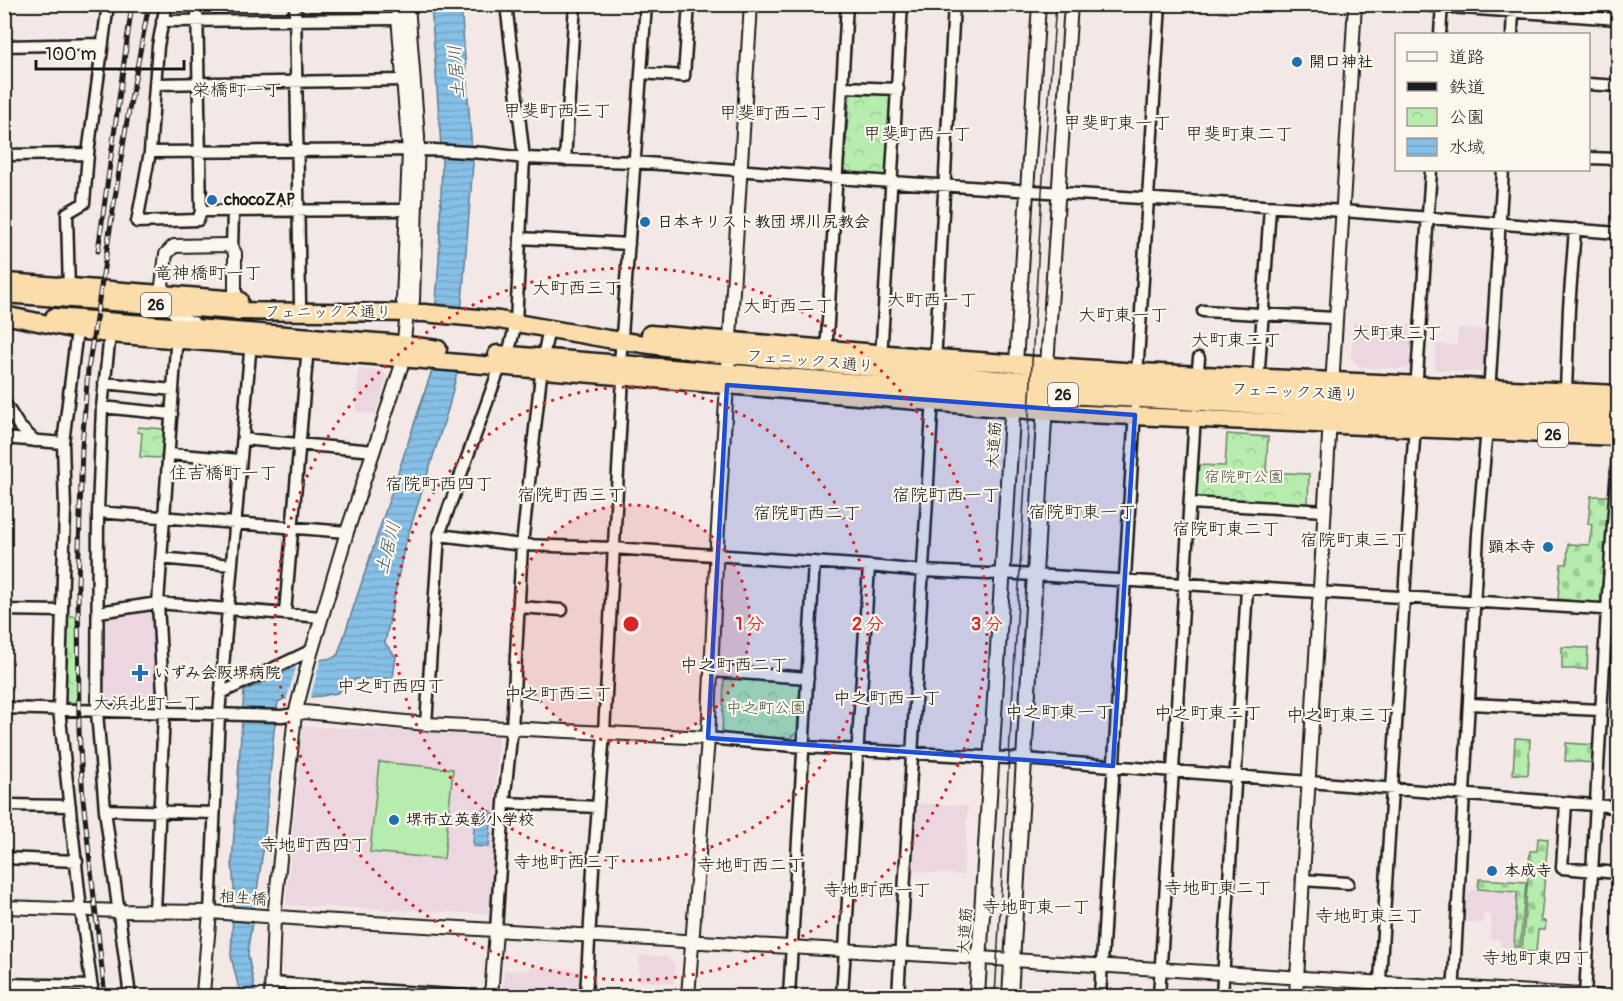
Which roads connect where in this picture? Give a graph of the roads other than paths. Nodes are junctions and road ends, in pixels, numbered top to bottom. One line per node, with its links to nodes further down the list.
1 (108, 4): 29 (street)
2 (166, 4): 25 (street)
3 (197, 4): 26 (street)
4 (295, 4): 24 (street)
5 (397, 4): 22 (street)
6 (408, 4): 40 (street)
7 (506, 4): 46 (street)
8 (575, 4): 48 (street)
9 (646, 4): 31 (street)
10 (689, 4): 31 (street)
11 (751, 4): 51 (street)
12 (847, 4): 38 (street)
13 (902, 4): 39 (street)
14 (954, 4): 56 (street)
15 (1039, 4): 57 (street, 大道筋)
16 (1071, 4): 58 (street)
17 (1160, 4): 59 (street)
18 (1355, 4): 63 (street)
19 (1407, 4): 20 (street)
20 (1442, 6): 21 (street); 27 (street)
21 (1513, 8): 23 (street); 28 (street)
22 (398, 19): 24 (street); 32 (street)
23 (1618, 19)
24 (296, 20): 26 (street); 33 (street)
25 (162, 21): 26 (street); 34 (street)
26 (198, 21): 35 (street)
27 (1440, 33)
28 (1512, 33)
29 (103, 44): 30 (street); 44 (street)
30 (4, 46)
31 (641, 73): 50 (street)
32 (403, 80): 33 (street); 40 (street)
33 (297, 82): 35 (street); 43 (street)
34 (155, 84): 35 (street); 41 (street)
35 (199, 84): 42 (street)
36 (1590, 84): 37 (street)
37 (1618, 86)
38 (843, 87): 39 (street); 54 (street)
39 (898, 89): 55 (street)
40 (413, 151): 43 (street); 46 (street); 61 (street); 80 (street)
41 (150, 152): 42 (street); 65 (street)
42 (200, 152): 43 (street); 65 (street)
43 (298, 152): 62 (street)
44 (88, 154): 45 (street); 74 (street)
45 (4, 155)
46 (524, 158): 48 (street); 70 (street)
47 (1590, 158): 49 (street)
48 (565, 159): 50 (street)
49 (1618, 159)
50 (634, 162): 51 (street); 71 (street)
51 (739, 170): 54 (street); 93 (street)
52 (1431, 171): 66 (street)
53 (1503, 171): 67 (street)
54 (837, 177): 55 (street); 95 (street)
55 (891, 183): 56 (street); 97 (street)
56 (944, 185): 57 (street); 101 (street)
57 (1025, 190): 58 (street); 104 (street, 大道筋)
58 (1058, 193): 59 (street); 105 (street)
59 (1148, 199): 60 (street); 110 (street)
60 (1270, 207): 63 (street); 81 (street)
61 (406, 210): 62 (street); 80 (street)
62 (298, 211): 64 (street); 78 (street)
63 (1343, 211): 66 (street); 83 (street)
64 (233, 212): 65 (street); 72 (street)
65 (200, 216)
66 (1427, 219): 67 (street); 114 (street)
67 (1499, 224): 68 (street); 117 (street)
68 (1575, 229): 69 (street); 108 (street)
69 (1618, 233)
70 (519, 238): 71 (street); 84 (street)
71 (629, 244): 91 (street)
72 (232, 248): 76 (street); 77 (street)
73 (4, 282): 74 (highway, 26)
74 (69, 293): 75 (highway, フェニックス通り / 26); 76 (highway, フェニックス通り / 26)
75 (4, 294)
76 (164, 301): 77 (highway, フェニックス通り / 26); 87 (street)
77 (235, 305): 78 (highway, フェニックス通り / 26)
78 (304, 308): 80 (highway, フェニックス通り / 26)
79 (1203, 310): 81 (street)
80 (415, 313): 84 (highway, フェニックス通り / 26); 94 (street)
81 (1262, 314): 83 (street); 103 (street)
82 (4, 315): 86 (highway, 26); 88 (highway, フェニックス通り / 26)
83 (1335, 318): 113 (street)
84 (516, 323): 85 (highway, フェニックス通り / 26); 96 (street)
85 (549, 328): 91 (highway, フェニックス通り / 26); 98 (street)
86 (77, 330): 89 (highway, 26); 124 (street)
87 (228, 330): 88 (highway, フェニックス通り / 26); 90 (highway, フェニックス通り / 26)
88 (177, 332): 89 (highway, 26); 90 (highway, 26); 107 (street)
89 (110, 334): 102 (street)
90 (251, 338): 92 (highway, 26); 122 (street)
91 (622, 341): 93 (highway, 26); 99 (street)
92 (308, 343): 94 (highway, 26); 125 (street)
93 (729, 347): 95 (highway, 26); 100 (street)
94 (409, 352): 96 (highway, フェニックス通り / 26); 126 (street)
95 (826, 355): 97 (highway, 26)
96 (506, 360): 98 (highway, フェニックス通り / 26); 137 (street)
97 (881, 360): 101 (highway, 26); 109 (street)
98 (543, 363): 99 (highway, フェニックス通り / 26); 138 (street)
99 (622, 370): 100 (highway, フェニックス通り / 26); 139 (street)
100 (727, 379): 109 (highway, フェニックス通り / 26); 140 (street)
101 (934, 380): 104 (highway, 26); 104 (highway, フェニックス通り / 26); 109 (highway, フェニックス通り / 26); 145 (street)
102 (104, 383): 107 (street); 115 (street)
103 (1258, 384): 106 (highway, 26); 113 (highway, 26)
104 (1014, 386): 105 (highway, 26); 105 (highway, フェニックス通り / 26); 146 (main road, 大道筋)
105 (1046, 388): 110 (highway, 26); 110 (highway, フェニックス通り / 26); 147 (main road)
106 (1197, 388): 110 (highway, 26); 110 (highway, フェニックス通り / 26); 113 (highway, フェニックス通り / 26); 130 (street)
107 (173, 390): 118 (street)
108 (1566, 391): 111 (highway, 26); 117 (highway, 26)
109 (879, 392)
110 (1136, 393): 148 (street)
111 (1618, 394)
112 (4, 402): 123 (street)
113 (1331, 402): 114 (highway, 26); 114 (highway, フェニックス通り / 26); 131 (street)
114 (1415, 406): 117 (highway, 26); 117 (highway, フェニックス通り / 26); 152 (street)
115 (102, 407): 118 (street); 132 (street)
116 (1618, 408): 117 (highway, フェニックス通り / 26)
117 (1488, 410): 119 (highway, フェニックス通り / 26); 120 (highway, 26); 153 (street)
118 (172, 414): 127 (street)
119 (1618, 424)
120 (1618, 437)
121 (4, 438): 123 (street)
122 (243, 439): 125 (street); 129 (street)
123 (35, 441): 124 (street)
124 (63, 443): 160 (street)
125 (300, 444): 126 (street); 135 (street)
126 (374, 451): 136 (street)
127 (169, 454): 129 (street); 133 (street)
128 (1618, 454): 159 (street)
129 (240, 460): 134 (street)
130 (1190, 503): 131 (street); 149 (street)
131 (1325, 511): 151 (street)
132 (98, 512): 133 (street); 161 (street)
133 (163, 517): 134 (street); 141 (street)
134 (235, 523): 135 (street); 143 (street)
135 (293, 528): 136 (street); 162 (street)
136 (347, 532): 163 (street)
137 (439, 535): 138 (street); 176 (street)
138 (522, 545): 139 (street); 155 (street)
139 (613, 548): 140 (street); 178 (street)
140 (717, 555): 142 (street); 165 (street)
141 (161, 558): 143 (street); 154 (street)
142 (814, 562): 144 (street); 166 (street)
143 (231, 565): 156 (street)
144 (869, 566): 145 (street); 181 (street)
145 (923, 571): 146 (street); 182 (street)
146 (1002, 573): 147 (street); 183 (main road, 大道筋)
147 (1034, 575): 148 (street); 184 (main road)
148 (1125, 581): 149 (street); 185 (street)
149 (1185, 584): 150 (street); 186 (street)
150 (1248, 589): 151 (street); 187 (street)
151 (1320, 592): 152 (street); 188 (street)
152 (1405, 598): 153 (street); 189 (street)
153 (1474, 602): 159 (street); 168 (street)
154 (158, 603): 156 (street); 161 (street); 173 (street)
155 (519, 607): 158 (street); 177 (street)
156 (228, 608): 162 (street); 167 (street)
157 (4, 610): 160 (street)
158 (562, 610)
159 (1613, 610): 171 (street)
160 (62, 611): 170 (street)
161 (99, 612): 172 (street)
162 (285, 613): 163 (street)
163 (321, 617): 164 (street)
164 (310, 655): 167 (street); 175 (street)
165 (712, 671): 166 (street); 179 (street)
166 (808, 678): 180 (street)
167 (221, 693): 174 (street)
168 (1470, 704): 171 (street); 190 (street)
169 (4, 708): 170 (street)
170 (59, 709): 172 (street); 195 (street)
171 (1601, 710): 194 (street)
172 (98, 712): 173 (street); 198 (street)
173 (164, 713): 174 (street); 199 (street)
174 (219, 714): 175 (street); 200 (street)
175 (289, 715): 176 (street); 212 (street)
176 (426, 724): 177 (street)
177 (512, 729): 178 (street); 191 (street)
178 (604, 733): 179 (street); 196 (street)
179 (708, 738): 180 (street); 215 (street)
180 (804, 747): 181 (street); 216 (street)
181 (857, 750): 182 (street); 217 (street)
182 (911, 753): 183 (street); 218 (street)
183 (992, 758): 184 (street); 219 (main road, 大道筋)
184 (1025, 759): 185 (street); 220 (main road)
185 (1113, 766): 186 (street); 221 (street)
186 (1174, 772): 187 (street); 222 (street)
187 (1234, 776): 188 (street); 223 (street)
188 (1308, 782): 189 (street); 205 (street)
189 (1392, 789): 190 (street); 226 (street)
190 (1464, 795): 192 (street); 229 (street)
191 (504, 803): 196 (street); 213 (street)
192 (1566, 803): 194 (street); 203 (street)
193 (4, 805): 195 (street)
194 (1597, 805): 197 (street); 203 (street)
195 (70, 806): 202 (street)
196 (598, 807): 214 (street)
197 (1618, 807)
198 (105, 810): 199 (street); 209 (street)
199 (161, 811): 200 (street); 210 (street)
200 (214, 813): 211 (street)
201 (4, 858): 202 (street)
202 (77, 861): 208 (street)
203 (1593, 871): 204 (street); 247 (street)
204 (1618, 873)
205 (1302, 880): 206 (street); 224 (street)
206 (1348, 883)
207 (4, 907): 208 (street, 相生橋)
208 (81, 910): 209 (street, 相生橋); 228 (street)
209 (120, 911): 210 (street, 相生橋); 230 (street)
210 (155, 911): 211 (street, 相生橋)
211 (210, 912): 212 (street, 相生橋); 231 (street)
212 (274, 917): 213 (street, 相生橋); 225 (street)
213 (496, 930): 214 (street, 相生橋); 234 (street)
214 (588, 936): 215 (street, 相生橋); 235 (street)
215 (692, 941): 216 (street, 相生橋); 236 (street)
216 (792, 948): 217 (street, 相生橋); 237 (street)
217 (845, 951): 218 (street, 相生橋); 238 (street)
218 (901, 954): 219 (street, 相生橋); 239 (street)
219 (979, 958): 220 (street, 相生橋); 240 (main road, 大道筋)
220 (1012, 960): 221 (street, 相生橋); 241 (main road)
221 (1101, 966): 222 (street, 相生橋); 242 (street)
222 (1161, 970): 223 (street, 相生橋); 243 (street)
223 (1223, 974): 224 (street, 相生橋); 244 (street)
224 (1297, 979): 226 (street, 相生橋); 245 (street)
225 (271, 983): 232 (street); 233 (street)
226 (1380, 983): 229 (street, 相生橋); 246 (street)
227 (4, 984): 228 (street)
228 (93, 991)
229 (1453, 992): 247 (street, 相生橋)
230 (130, 996)
231 (205, 996)
232 (271, 996)
233 (466, 996)
234 (491, 996)
235 (586, 996)
236 (688, 996)
237 (789, 996)
238 (842, 996)
239 (898, 996)
240 (977, 996)
241 (1010, 996)
242 (1100, 996)
243 (1159, 996)
244 (1222, 996)
245 (1296, 996)
246 (1379, 996)
247 (1585, 996): 248 (street, 相生橋)
248 (1598, 996)

